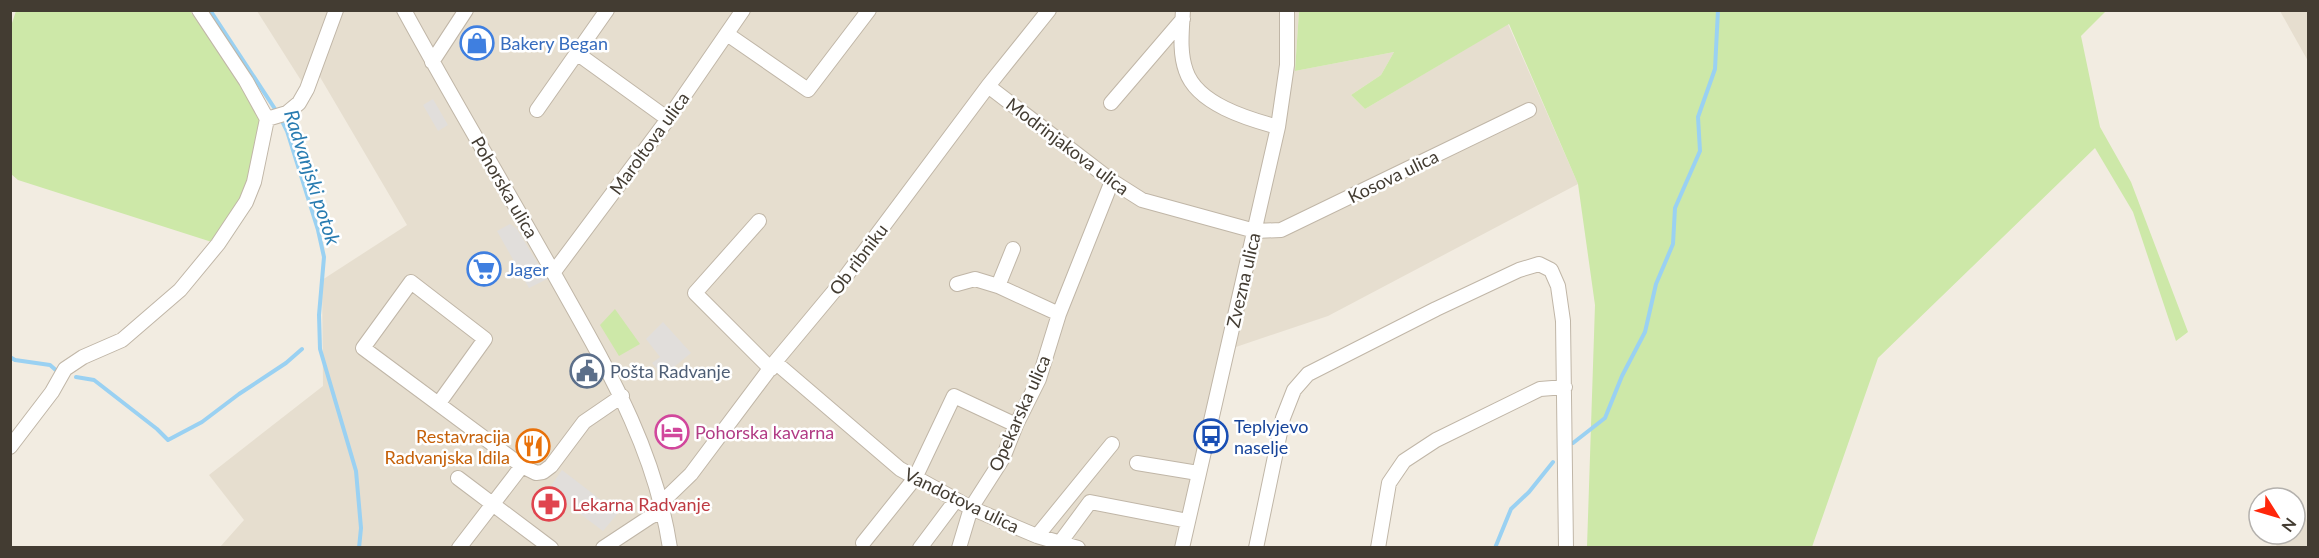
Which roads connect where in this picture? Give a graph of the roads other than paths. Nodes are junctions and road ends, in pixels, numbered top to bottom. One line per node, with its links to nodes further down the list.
1 (199, 10): 19 (street)
2 (336, 10): 19 (street)
3 (404, 10): 13 (street, Pohorska ulica)
4 (466, 10): 13 (street)
5 (607, 10): 12 (street)
6 (743, 10): 11 (street, Maroltova ulica)
7 (869, 10): 11 (street)
8 (1049, 10): 14 (street, Ob ribniku)
9 (1287, 10): 20 (street, Zvezna ulica)
10 (1183, 15): 15 (street); 20 (street)
11 (727, 34): 18 (street, Maroltova ulica)
12 (578, 54): 16 (street); 18 (street)
13 (432, 62): 25 (street, Pohorska ulica)
14 (988, 86): 21 (street, Modrinjakova ulica); 29 (street, Ob ribniku)
15 (1111, 103)
16 (537, 110)
17 (1529, 110): 23 (street, Kosova ulica)
18 (668, 118): 25 (street, Maroltova ulica)
19 (270, 119): 35 (street)
20 (1278, 127): 23 (street, Zvezna ulica)
21 (1112, 182): 23 (street, Modrinjakova ulica); 28 (street, Opekarska ulica)
22 (759, 221): 29 (street, Vandotova ulica)
23 (1255, 231): 38 (street, Zvezna ulica)
24 (1013, 249): 27 (street)
25 (553, 273): 31 (street, Pohorska ulica)
26 (957, 284): 27 (street)
27 (998, 286): 28 (street)
28 (1059, 314): 33 (street, Opekarska ulica)
29 (773, 365): 40 (street, Vandotova ulica); 43 (street, Ob ribniku)
30 (1565, 387): 56 (street); 57 (street); 58 (street)
31 (622, 396): 37 (street); 43 (street, Pohorska ulica)
32 (439, 404): 32 (street); 37 (street)
33 (1016, 425): 40 (street); 44 (street, Opekarska ulica)
34 (1112, 444): 46 (street)
35 (10, 447)
36 (1137, 462): 38 (street)
37 (522, 466): 42 (street)
38 (1198, 473): 45 (street, Zvezna ulica)
39 (458, 478): 42 (street)
40 (915, 478): 41 (street, Vandotova ulica); 47 (street)
41 (956, 500): 44 (street, Vandotova ulica); 53 (street)
42 (492, 503): 49 (street); 50 (street)
43 (662, 507): 51 (street); 52 (street, Pohorska ulica)
44 (971, 508): 46 (street, Vandotova ulica); 54 (street, Opekarska ulica)
45 (1188, 521): 48 (street); 55 (street, Zvezna ulica)
46 (1037, 536): 48 (street, Vandotova ulica)
47 (863, 543)
48 (1069, 546)
49 (459, 548)
50 (551, 548)
51 (603, 548)
52 (670, 548)
53 (920, 548)
54 (959, 548)
55 (1182, 548)
56 (1256, 548)
57 (1378, 548)
58 (1566, 548)

